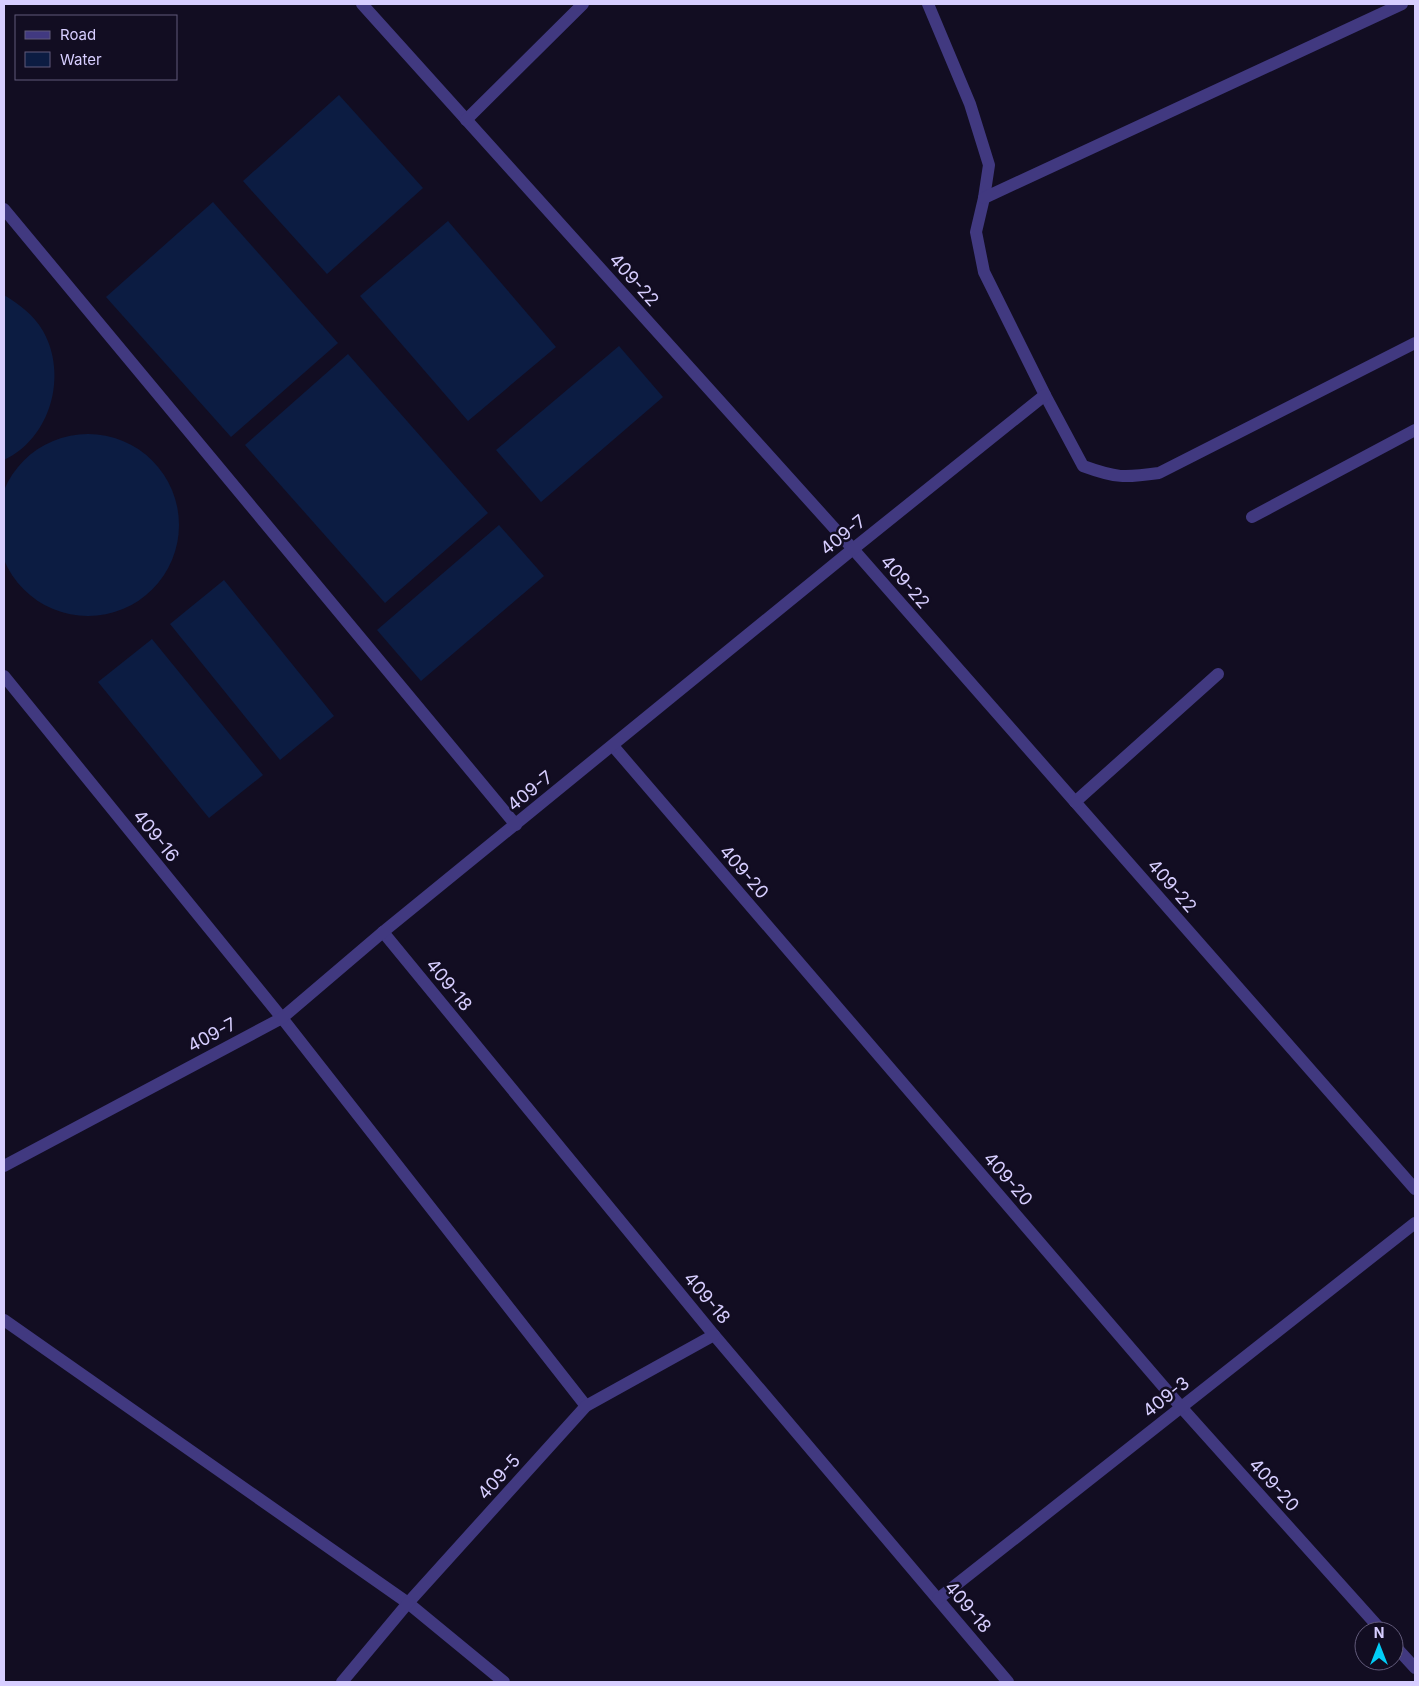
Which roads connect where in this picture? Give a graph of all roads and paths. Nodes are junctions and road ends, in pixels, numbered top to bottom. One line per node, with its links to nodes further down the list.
1 (362, 4): 5 (street, 409-22)
2 (583, 4): 5 (street)
3 (928, 4): 6 (street)
4 (1402, 4): 6 (street)
5 (466, 120): 12 (street, 409-22)
6 (984, 198): 9 (street)
7 (4, 209): 17 (street)
8 (1415, 343): 9 (street)
9 (1045, 395): 12 (street, 409-7)
10 (1415, 430): 11 (street)
11 (1252, 517)
12 (853, 549): 15 (street, 409-7); 16 (street, 409-22)
13 (1218, 674): 16 (street)
14 (4, 676): 19 (street, 409-16)
15 (613, 746): 17 (street, 409-7); 26 (street, 409-20)
16 (1075, 802): 21 (street, 409-22)
17 (516, 825): 18 (street, 409-7)
18 (383, 932): 19 (street, 409-7); 24 (street, 409-18)
19 (282, 1018): 20 (street, 409-7); 25 (street, 409-16)
20 (4, 1166)
21 (1415, 1188)
22 (1415, 1223): 26 (street, 409-3)
23 (4, 1320): 28 (street)
24 (714, 1335): 25 (street, 409-5); 27 (street, 409-18)
25 (586, 1406): 28 (street, 409-5)
26 (1181, 1408): 27 (street, 409-3); 29 (street, 409-20)
27 (938, 1598): 34 (street, 409-18)
28 (408, 1603): 32 (street, 409-5); 33 (street)
29 (1373, 1621)
30 (1404, 1656): 31 (street)
31 (1415, 1668)
32 (342, 1682)
33 (504, 1682)
34 (1008, 1682)

